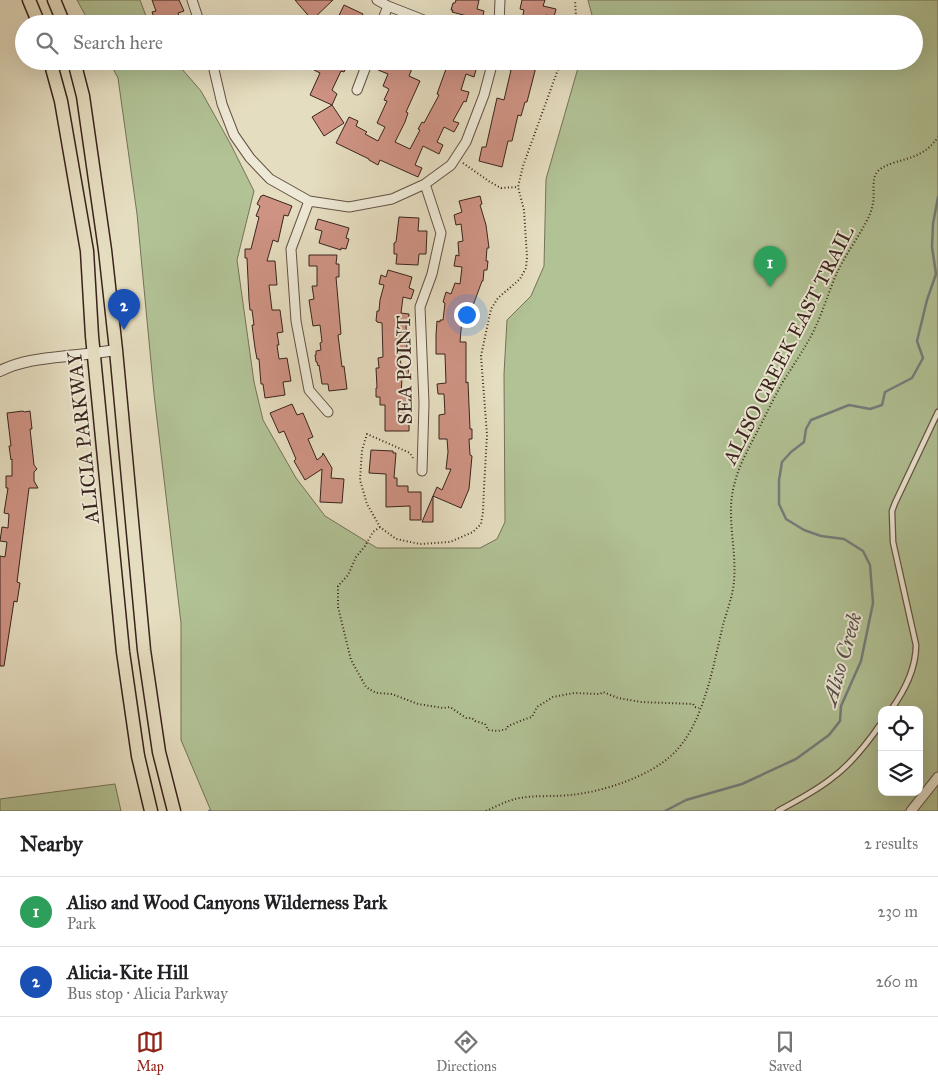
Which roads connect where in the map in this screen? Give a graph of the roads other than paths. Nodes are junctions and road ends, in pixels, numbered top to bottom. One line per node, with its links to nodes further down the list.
1 (29, 0): 7 (main road)
2 (54, 0): 8 (main road)
3 (192, 0): 9 (street)
4 (377, 0): 6 (street)
5 (500, 0): 12 (street)
6 (388, 6): 10 (street); 11 (street)
7 (35, 15)
8 (60, 15)
9 (197, 15)
10 (384, 15)
11 (411, 15)
12 (499, 15)
13 (52, 70): 22 (main road, ALICIA PARKWAY)
14 (76, 70): 21 (main road, ALICIA PARKWAY)
15 (214, 70): 20 (street)
16 (365, 70): 18 (street)
17 (491, 70): 19 (street)
18 (357, 90)
19 (425, 184): 20 (street); 26 (street, SEA POINT)
20 (309, 201): 24 (street)
21 (116, 350): 22 (street); 31 (main road, ALICIA PARKWAY)
22 (93, 353): 23 (street); 30 (main road, ALICIA PARKWAY)
23 (0, 371)
24 (328, 412)
25 (938, 412): 27 (lane)
26 (422, 471)
27 (894, 706)
28 (878, 727): 32 (lane)
29 (938, 776): 33 (street)
30 (151, 811)
31 (174, 811)
32 (778, 811)
33 (911, 811)

